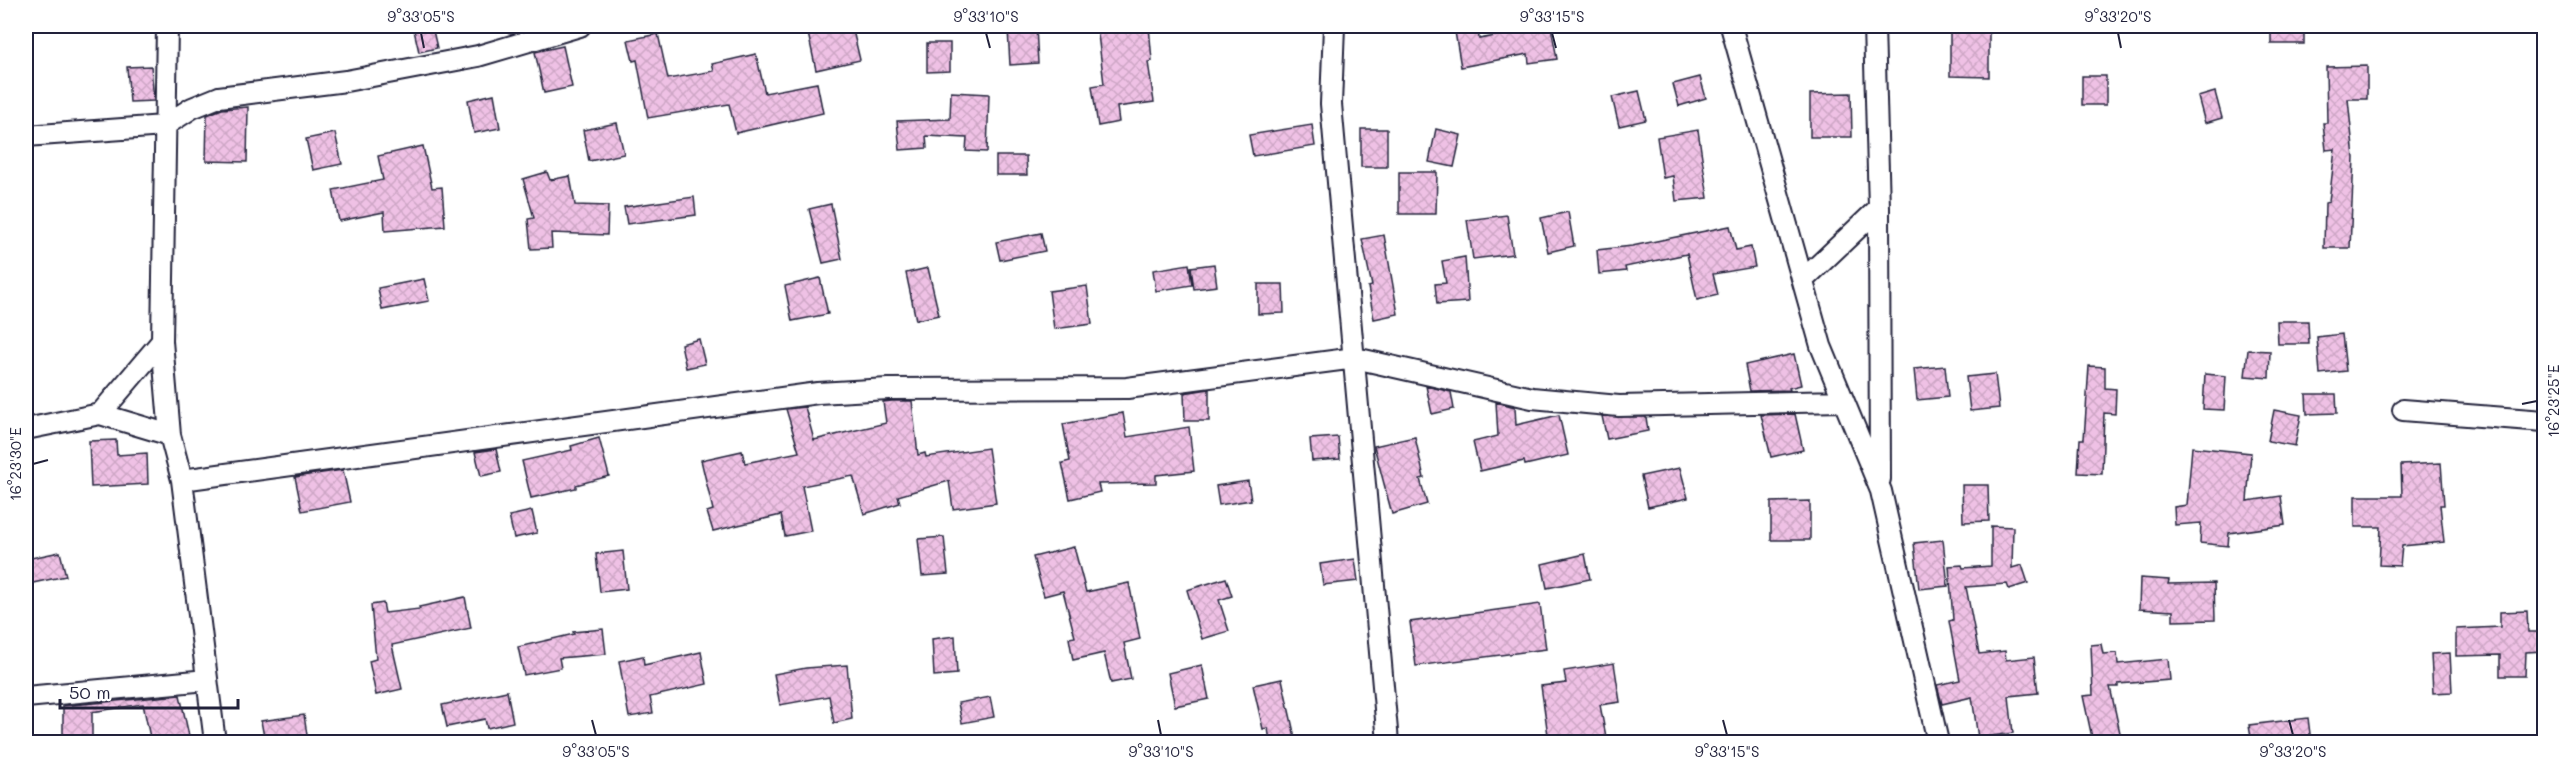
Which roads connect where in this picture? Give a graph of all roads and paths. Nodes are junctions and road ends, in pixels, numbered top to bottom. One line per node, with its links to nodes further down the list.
1 (167, 26): 6 (street)
2 (580, 26): 6 (street)
3 (1334, 26): 11 (street)
4 (1731, 26): 9 (street)
5 (1874, 26): 8 (street)
6 (164, 126): 7 (street); 10 (street)
7 (26, 135)
8 (1879, 208): 9 (street); 19 (street)
9 (1803, 280): 12 (street)
10 (162, 341): 14 (street); 17 (street)
11 (1355, 358): 12 (street); 18 (street); 23 (street)
12 (1844, 401): 19 (street)
13 (2403, 410): 15 (street)
14 (100, 414): 16 (street); 17 (street)
15 (2544, 421)
16 (26, 429)
17 (170, 435): 18 (street)
18 (182, 480): 20 (street)
19 (1881, 491): 24 (street)
20 (207, 680): 21 (street); 22 (street)
21 (26, 697)
22 (215, 742)
23 (1388, 742)
24 (1938, 742)

